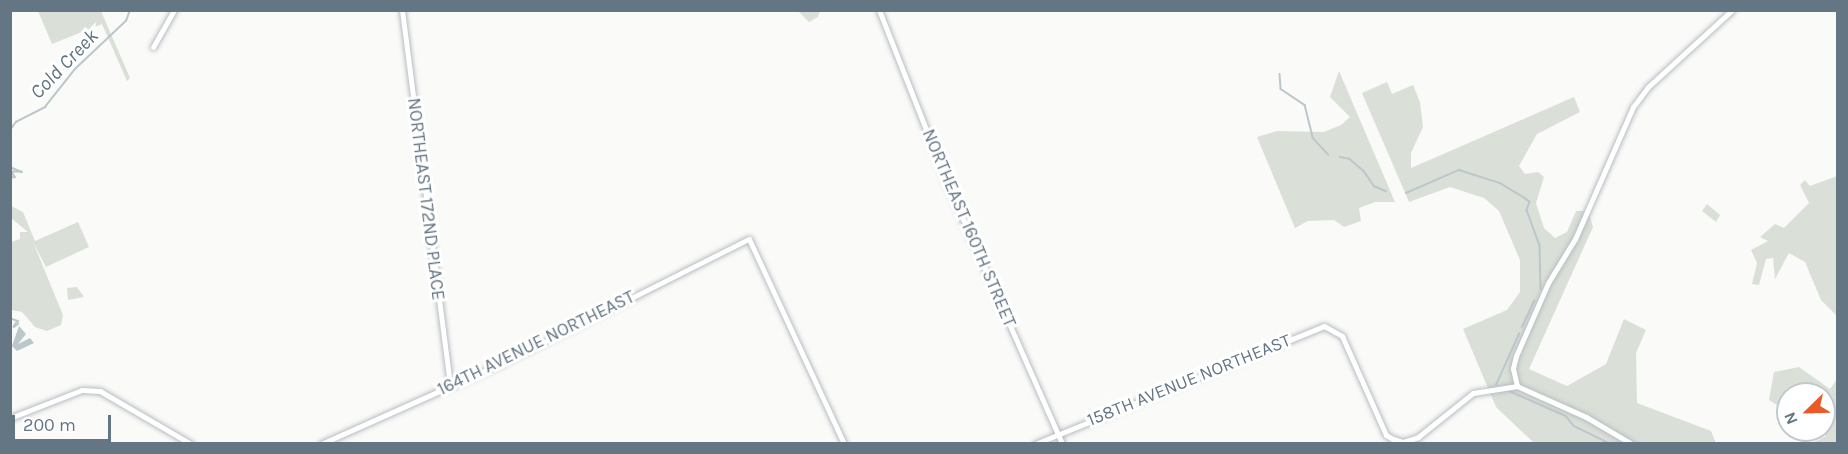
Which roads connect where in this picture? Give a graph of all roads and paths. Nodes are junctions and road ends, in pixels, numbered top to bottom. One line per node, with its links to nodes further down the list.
1 (174, 10): 5 (street)
2 (402, 10): 7 (street, NORTHEAST 172ND PLACE)
3 (879, 10): 9 (street, NORTHEAST 160TH STREET)
4 (1732, 10): 6 (street)
5 (153, 47)
6 (1516, 386): 9 (street, 158TH AVENUE NORTHEAST); 15 (street)
7 (450, 387): 11 (street, 164TH AVENUE NORTHEAST); 12 (street, 164TH AVENUE NORTHEAST)
8 (10, 418): 10 (street)
9 (1058, 433): 13 (street, 158TH AVENUE NORTHEAST); 14 (street, NORTHEAST 160TH STREET)
10 (191, 444)
11 (321, 444)
12 (844, 444)
13 (1035, 444)
14 (1062, 444)
15 (1632, 444)

